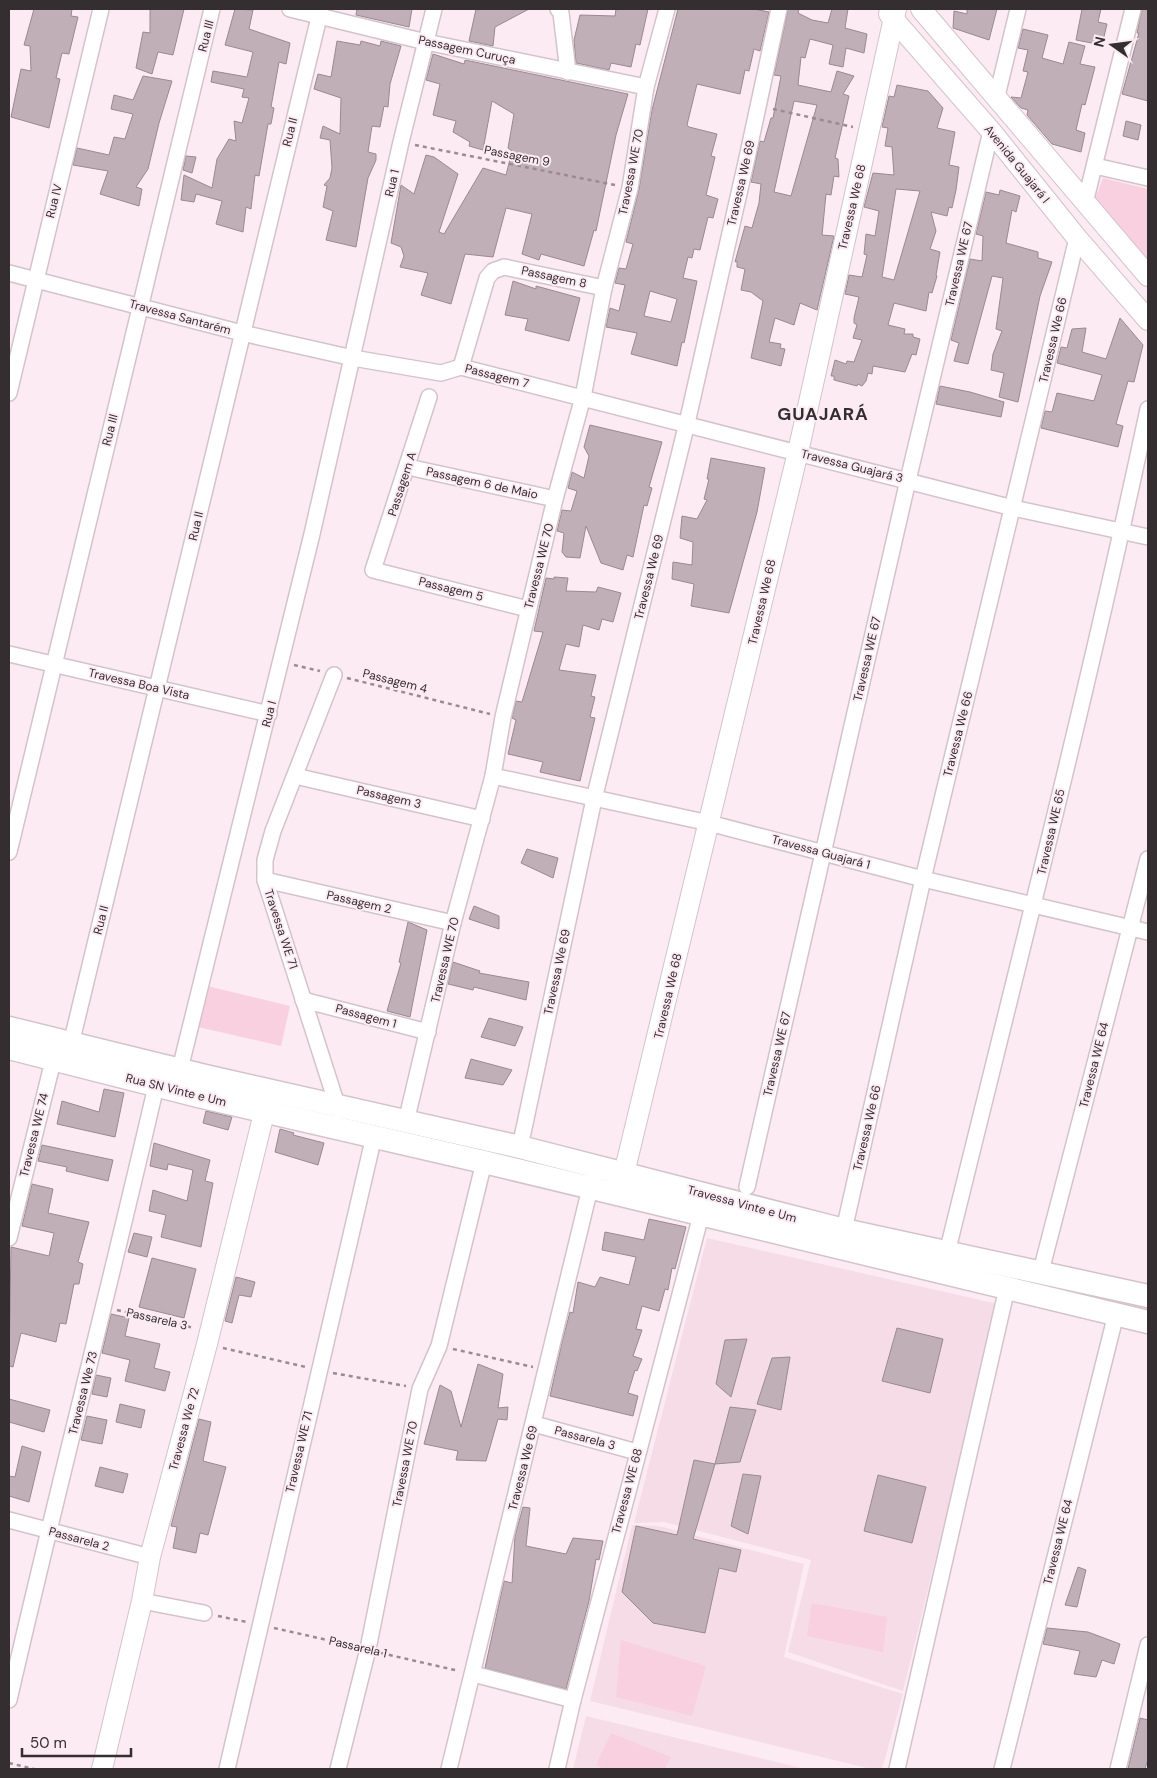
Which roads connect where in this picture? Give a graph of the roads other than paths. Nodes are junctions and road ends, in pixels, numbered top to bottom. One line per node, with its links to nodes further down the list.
1 (101, 9): 24 (street, Rua IV)
2 (212, 9): 26 (street, Rua III)
3 (290, 9): 11 (street, Passagem Curuça)
4 (434, 9): 13 (street, Rua 1)
5 (667, 9): 15 (street, Travessa WE 70)
6 (779, 9): 35 (street, Travessa We 69)
7 (922, 9): 16 (main road)
8 (1018, 9): 16 (street)
9 (1133, 9): 18 (street)
10 (560, 10): 14 (street)
11 (320, 13): 13 (street, Passagem Curuça); 28 (street, Rua II)
12 (891, 13): 17 (main road, Avenida Guajará I); 36 (main road, Travessa We 68)
13 (426, 42): 14 (street, Passagem Curuça); 29 (street, Rua 1)
14 (568, 72): 15 (street, Passagem Curuça)
15 (646, 87): 25 (street, Travessa WE 70)
16 (997, 96): 20 (main road)
17 (991, 131): 21 (main road, Avenida Guajará I); 38 (street, Travessa WE 67)
18 (1095, 166): 19 (street); 20 (street)
19 (1148, 178)
20 (1085, 203): 23 (main road)
21 (1077, 238): 27 (main road, Avenida Guajará I); 40 (street, Travessa We 66)
22 (9, 272): 24 (street, Travessa Santarém)
23 (1148, 276)
24 (35, 279): 26 (street, Travessa Santarém); 31 (street, Rua IV)
25 (604, 288): 30 (street, Passagem 8); 33 (street, Travessa WE 70)
26 (140, 307): 28 (street, Travessa Santarém); 46 (street, Rua III)
27 (1148, 320)
28 (242, 334): 29 (street, Travessa Santarém); 48 (street, Rua II)
29 (353, 358): 30 (street, Passagem 7); 49 (street, Rua I)
30 (461, 367): 33 (street, Passagem 7)
31 (9, 393)
32 (429, 397): 37 (street, Passagem A)
33 (583, 397): 35 (street, Travessa Guajará 3); 39 (street, Travessa WE 70)
34 (1148, 409): 41 (street, Travessa WE 65)
35 (686, 423): 36 (street, Travessa Guajará 3); 52 (street, Travessa We 69)
36 (798, 452): 38 (street, Travessa Guajará 3); 54 (main road, Travessa We 68)
37 (408, 467): 39 (street, Passagem 6 de Maio); 43 (street, Passagem A)
38 (908, 480): 40 (street, Travessa Guajará 3); 56 (street, Travessa WE 67)
39 (555, 499): 44 (street, Travessa WE 70)
40 (1013, 508): 41 (street, Travessa Guajará 3); 58 (street, Travessa We 66)
41 (1122, 531): 42 (street, Travessa Guajará 3); 60 (street, Travessa WE 65)
42 (1148, 537)
43 (373, 570): 44 (street, Passagem 5)
44 (528, 609): 51 (street, Travessa WE 70)
45 (9, 654): 46 (street, Travessa Boa Vista)
46 (54, 664): 48 (street, Travessa Boa Vista); 55 (street, Rua III)
47 (334, 675): 50 (street, Travessa WE 71)
48 (158, 688): 49 (street, Travessa Boa Vista); 67 (street, Rua II)
49 (269, 714): 70 (street, Rua I)
50 (296, 776): 53 (street, Passagem 3); 59 (street, Travessa WE 71)
51 (493, 776): 52 (street, Travessa Guajará 1); 53 (street, Travessa WE 70)
52 (594, 799): 54 (street, Travessa Guajará 1); 78 (street, Travessa We 69)
53 (482, 819): 61 (street, Travessa WE 70)
54 (709, 823): 56 (street, Travessa Guajará 1); 83 (main road, Travessa We 68)
55 (9, 852)
56 (822, 852): 58 (street, Travessa Guajará 1); 84 (street, Travessa WE 67)
57 (1148, 859): 62 (street, Travessa WE 64)
58 (923, 879): 60 (street, Travessa Guajará 1); 87 (street, Travessa We 66)
59 (265, 880): 61 (street, Passagem 2); 64 (street, Travessa WE 71)
60 (1034, 903): 62 (street, Travessa Guajará 1); 89 (street, Travessa WE 65)
61 (453, 924): 66 (street, Travessa WE 70)
62 (1130, 927): 63 (street, Travessa Guajará 1); 90 (street, Travessa WE 64)
63 (1148, 932)
64 (303, 1000): 66 (street, Passagem 1); 73 (street, Travessa WE 71)
65 (9, 1028): 67 (main road, Rua SN Vinte e Um)
66 (428, 1032): 75 (street, Travessa WE 70)
67 (71, 1044): 70 (main road, Rua SN Vinte e Um)
68 (9, 1048): 69 (main road, Rua SN Vinte e Um)
69 (52, 1061): 71 (main road, Rua SN Vinte e Um); 88 (street, Travessa WE 74)
70 (180, 1069): 72 (main road, Rua SN Vinte e Um)
71 (156, 1086): 74 (main road, Rua SN Vinte e Um); 98 (street, Travessa We 73)
72 (270, 1090): 73 (main road, Rua SN Vinte e Um); 74 (main road, Travessa We 72)
73 (337, 1106): 75 (main road, Travessa Vinte e Um); 76 (street, Travessa WE 71)
74 (265, 1112): 76 (main road, Rua SN Vinte e Um); 99 (main road, Travessa We 72)
75 (406, 1122): 78 (main road, Travessa Vinte e Um)
76 (344, 1129): 77 (main road, Travessa Vinte e Um)
77 (374, 1136): 80 (main road, Travessa Vinte e Um); 107 (street, Travessa WE 71)
78 (520, 1146): 79 (main road, Travessa Vinte e Um)
79 (552, 1155): 81 (main road); 82 (main road, Travessa Vinte e Um)
80 (484, 1162): 81 (main road, Travessa Vinte e Um); 108 (street, Travessa WE 70)
81 (546, 1177): 82 (main road, Travessa Vinte e Um)
82 (592, 1178): 83 (main road, Travessa Vinte e Um); 95 (street, Travessa We 69)
83 (622, 1184): 85 (main road, Travessa Vinte e Um)
84 (747, 1187)
85 (676, 1197): 86 (main road, Travessa Vinte e Um); 87 (main road, Travessa Vinte e Um)
86 (701, 1214): 91 (main road, Travessa Vinte e Um); 96 (street, Travessa WE 68)
87 (844, 1230): 89 (main road, Travessa Vinte e Um)
88 (9, 1238)
89 (947, 1253): 90 (main road, Travessa Vinte e Um)
90 (1041, 1271): 92 (main road, Travessa Vinte e Um)
91 (1007, 1288): 93 (main road, Travessa Vinte e Um); 111 (street)
92 (1148, 1296)
93 (1116, 1314): 94 (main road, Travessa Vinte e Um); 112 (street, Travessa WE 64)
94 (1148, 1322)
95 (534, 1424): 96 (street, Passarela 3); 103 (street, Travessa We 69)
96 (637, 1452): 105 (street, Travessa WE 68)
97 (9, 1520): 98 (street, Passarela 2)
98 (48, 1530): 99 (street, Passarela 2); 104 (street, Travessa We 73)
99 (150, 1557): 100 (main road, Travessa We 72)
100 (142, 1601): 101 (street); 106 (main road, Travessa We 72)
101 (204, 1612)
102 (1148, 1645): 113 (street)
103 (473, 1674): 105 (street); 109 (street, Travessa We 69)
104 (9, 1700)
105 (573, 1700): 110 (street, Travessa WE 68)
106 (102, 1769)
107 (226, 1769)
108 (338, 1769)
109 (449, 1769)
110 (557, 1769)
111 (897, 1769)
112 (1002, 1769)
113 (1118, 1769)

